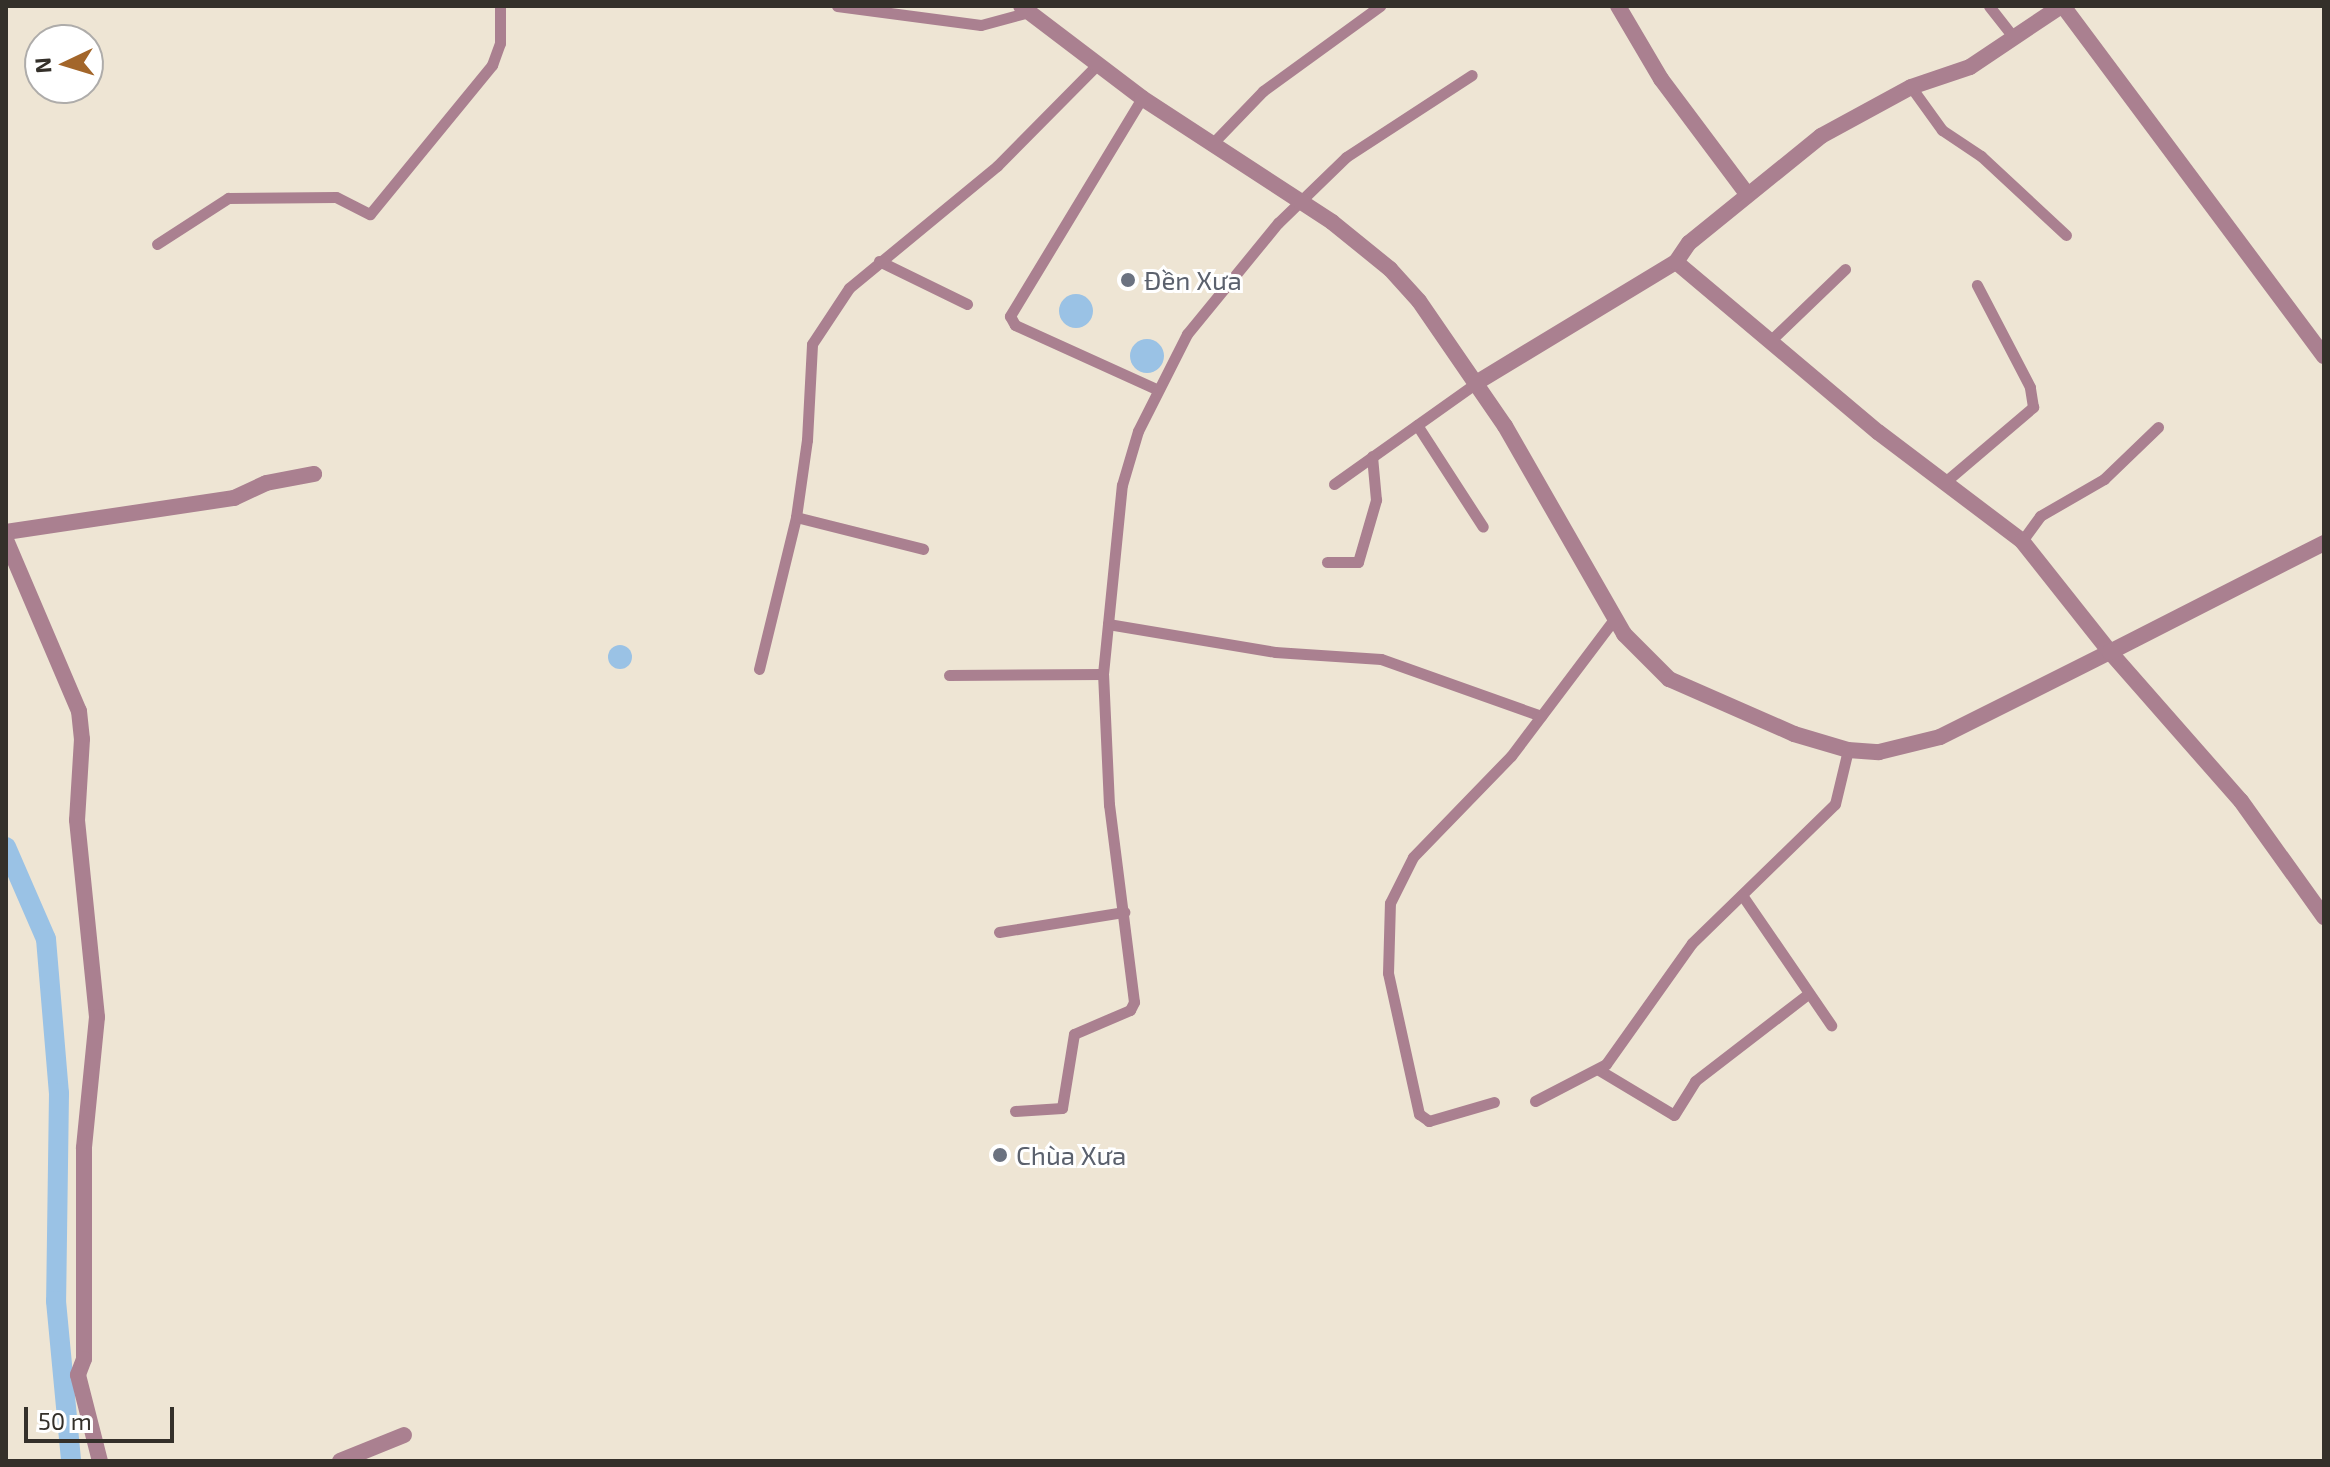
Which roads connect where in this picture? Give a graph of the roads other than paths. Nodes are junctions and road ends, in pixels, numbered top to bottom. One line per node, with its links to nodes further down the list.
1 (500, 6): 17 (lane)
2 (837, 6): 7 (lane)
3 (1380, 6): 13 (lane)
4 (1618, 6): 14 (street)
5 (1989, 6): 8 (lane)
6 (2062, 6): 8 (street); 24 (street)
7 (1025, 9): 9 (street)
8 (2013, 37): 11 (street)
9 (1098, 64): 12 (street); 18 (lane)
10 (1472, 75): 15 (lane)
11 (1911, 87): 14 (street); 16 (lane)
12 (1142, 98): 13 (street); 26 (lane)
13 (1211, 145): 15 (street)
14 (1747, 194): 19 (street)
15 (1300, 200): 25 (street); 26 (lane)
16 (2066, 235)
17 (157, 244)
18 (879, 261): 22 (lane); 33 (lane)
19 (1676, 262): 23 (street); 25 (street)
20 (1845, 269): 23 (lane)
21 (1977, 285): 31 (lane)
22 (967, 304)
23 (1770, 341): 31 (street)
24 (2324, 356)
25 (1476, 383): 27 (lane); 41 (street)
26 (1156, 389): 42 (lane)
27 (1417, 425): 29 (lane); 34 (lane)
28 (2158, 427): 37 (lane)
29 (1372, 456): 32 (lane); 40 (lane)
30 (314, 474): 35 (street)
31 (1945, 482): 37 (street)
32 (1334, 484)
33 (796, 517): 39 (lane); 44 (lane)
34 (1483, 527)
35 (6, 532)
36 (6, 540): 60 (street)
37 (2022, 541): 43 (street)
38 (2324, 543): 43 (street)
39 (923, 549)
40 (1327, 562)
41 (1615, 618): 47 (lane); 48 (street)
42 (1108, 624): 45 (lane); 47 (lane)
43 (2110, 652): 48 (street); 51 (street)
44 (759, 669)
45 (1103, 674): 46 (lane); 50 (lane)
46 (949, 675)
47 (1541, 716): 57 (lane)
48 (1848, 750): 49 (lane)
49 (1742, 895): 53 (lane); 55 (lane)
50 (1124, 912): 52 (lane); 58 (lane)
51 (2324, 917)
52 (999, 932)
53 (1808, 994): 54 (lane); 55 (lane)
54 (1831, 1025)
55 (1599, 1070): 56 (lane)
56 (1535, 1101)
57 (1494, 1102)
58 (1015, 1111)
59 (404, 1435): 61 (street)
60 (100, 1461)
61 (340, 1461)

